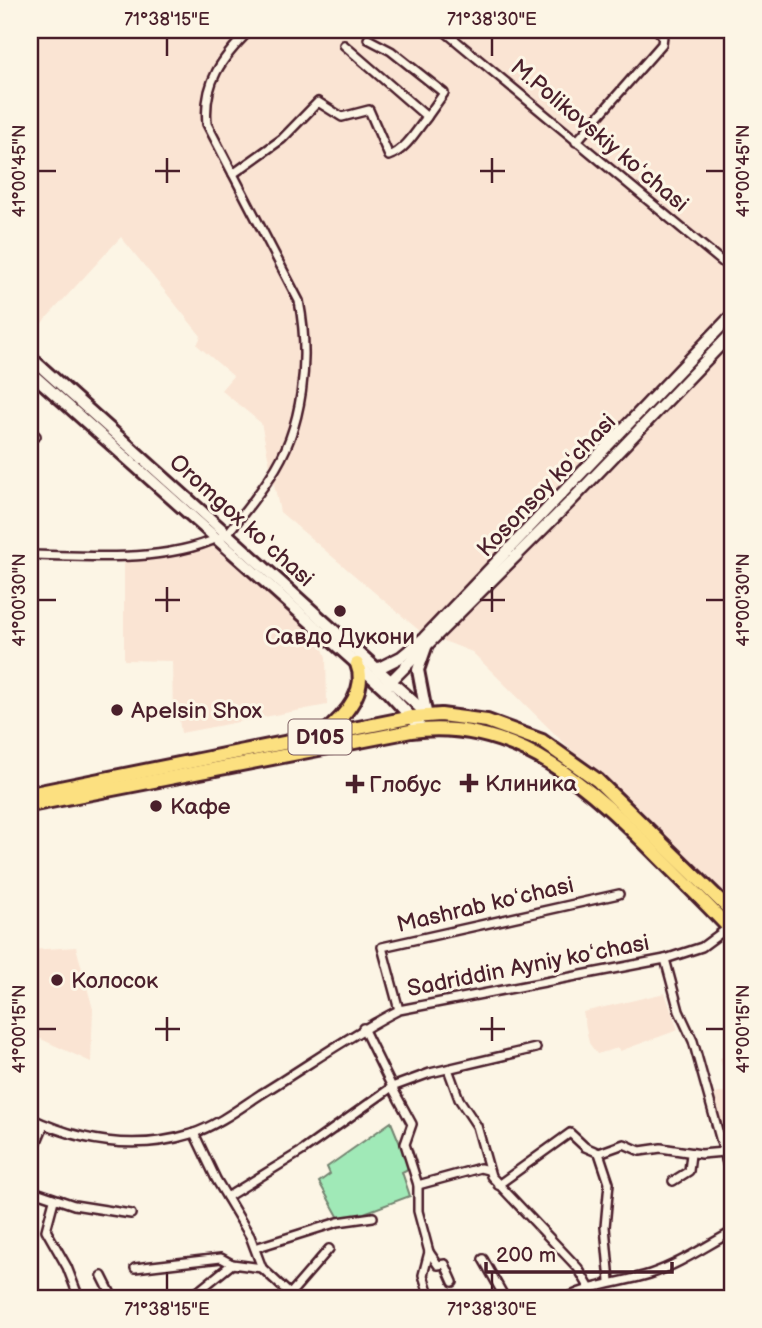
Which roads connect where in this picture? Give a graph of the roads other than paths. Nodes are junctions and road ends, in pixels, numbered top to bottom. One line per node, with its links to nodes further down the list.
1 (250, 30): 8 (street)
2 (443, 30): 7 (street, M.Polikovskiy koʻchasi)
3 (657, 30): 7 (street)
4 (368, 39): 6 (street)
5 (344, 45): 6 (street)
6 (427, 117): 8 (street)
7 (576, 142): 9 (street, M.Polikovskiy koʻchasi)
8 (233, 174): 14 (street)
9 (732, 270)
10 (732, 315): 19 (street, Kosonsoy koʻchasi)
11 (732, 333): 17 (street, Kosonsoy koʻchasi)
12 (30, 357): 14 (main road, Oromgox ko‘chasi)
13 (33, 377): 15 (main road, Oromgox ko‘chasi)
14 (228, 533): 15 (street); 19 (main road, Oromgox ko‘chasi)
15 (217, 539): 16 (street); 18 (main road, Oromgox ko‘chasi)
16 (30, 555)
17 (426, 647): 20 (street, Kosonsoy koʻchasi); 21 (main road)
18 (357, 664): 20 (main road, Oromgox ko‘chasi); 24 (main road)
19 (377, 669): 20 (main road, Oromgox ko‘chasi)
20 (388, 684): 21 (main road, Oromgox ko‘chasi); 22 (main road, Oromgox ko‘chasi)
21 (427, 714): 22 (main road, D105); 23 (main road); 28 (main road, D105)
22 (413, 717): 23 (main road, Oromgox ko‘chasi); 24 (main road, D105)
23 (427, 729): 26 (main road, D105); 29 (main road, D105)
24 (318, 737): 25 (main road, D105)
25 (30, 794)
26 (30, 805)
27 (620, 894): 31 (street, Mashrab koʻchasi)
28 (732, 912)
29 (730, 929): 30 (street, Sadriddin Ayniy koʻchasi)
30 (665, 958): 31 (street, Sadriddin Ayniy koʻchasi); 39 (street)
31 (398, 1010): 32 (street, Sadriddin Ayniy koʻchasi)
32 (363, 1028): 35 (street); 38 (street, Sadriddin Ayniy koʻchasi)
33 (536, 1048): 34 (street)
34 (447, 1069): 35 (street); 43 (street)
35 (392, 1087): 46 (street); 49 (street)
36 (30, 1118): 37 (street, Sadriddin Ayniy koʻchasi)
37 (44, 1125): 38 (street, Sadriddin Ayniy koʻchasi); 42 (street)
38 (194, 1133): 49 (street)
39 (724, 1152): 41 (street); 45 (street)
40 (599, 1153): 41 (street); 47 (street); 62 (street)
41 (691, 1154): 44 (street)
42 (30, 1158)
43 (488, 1170): 46 (street); 47 (street)
44 (673, 1181)
45 (732, 1181)
46 (418, 1185): 56 (street)
47 (498, 1185): 64 (street)
48 (30, 1190): 50 (street)
49 (227, 1197): 54 (street)
50 (54, 1200): 51 (street); 66 (street)
51 (131, 1214)
52 (373, 1217): 54 (street)
53 (732, 1232): 62 (street)
54 (255, 1248): 60 (street)
55 (329, 1249): 65 (street)
56 (429, 1252): 63 (street); 69 (street)
57 (483, 1259): 70 (street)
58 (232, 1264): 59 (street); 60 (street); 68 (street)
59 (135, 1268)
60 (262, 1268): 65 (street)
61 (102, 1276): 67 (street)
62 (610, 1281): 64 (street)
63 (453, 1282)
64 (589, 1287): 71 (street)
65 (292, 1296)
66 (79, 1298)
67 (113, 1298)
68 (190, 1298)
69 (430, 1298)
70 (505, 1298)
71 (566, 1298)

